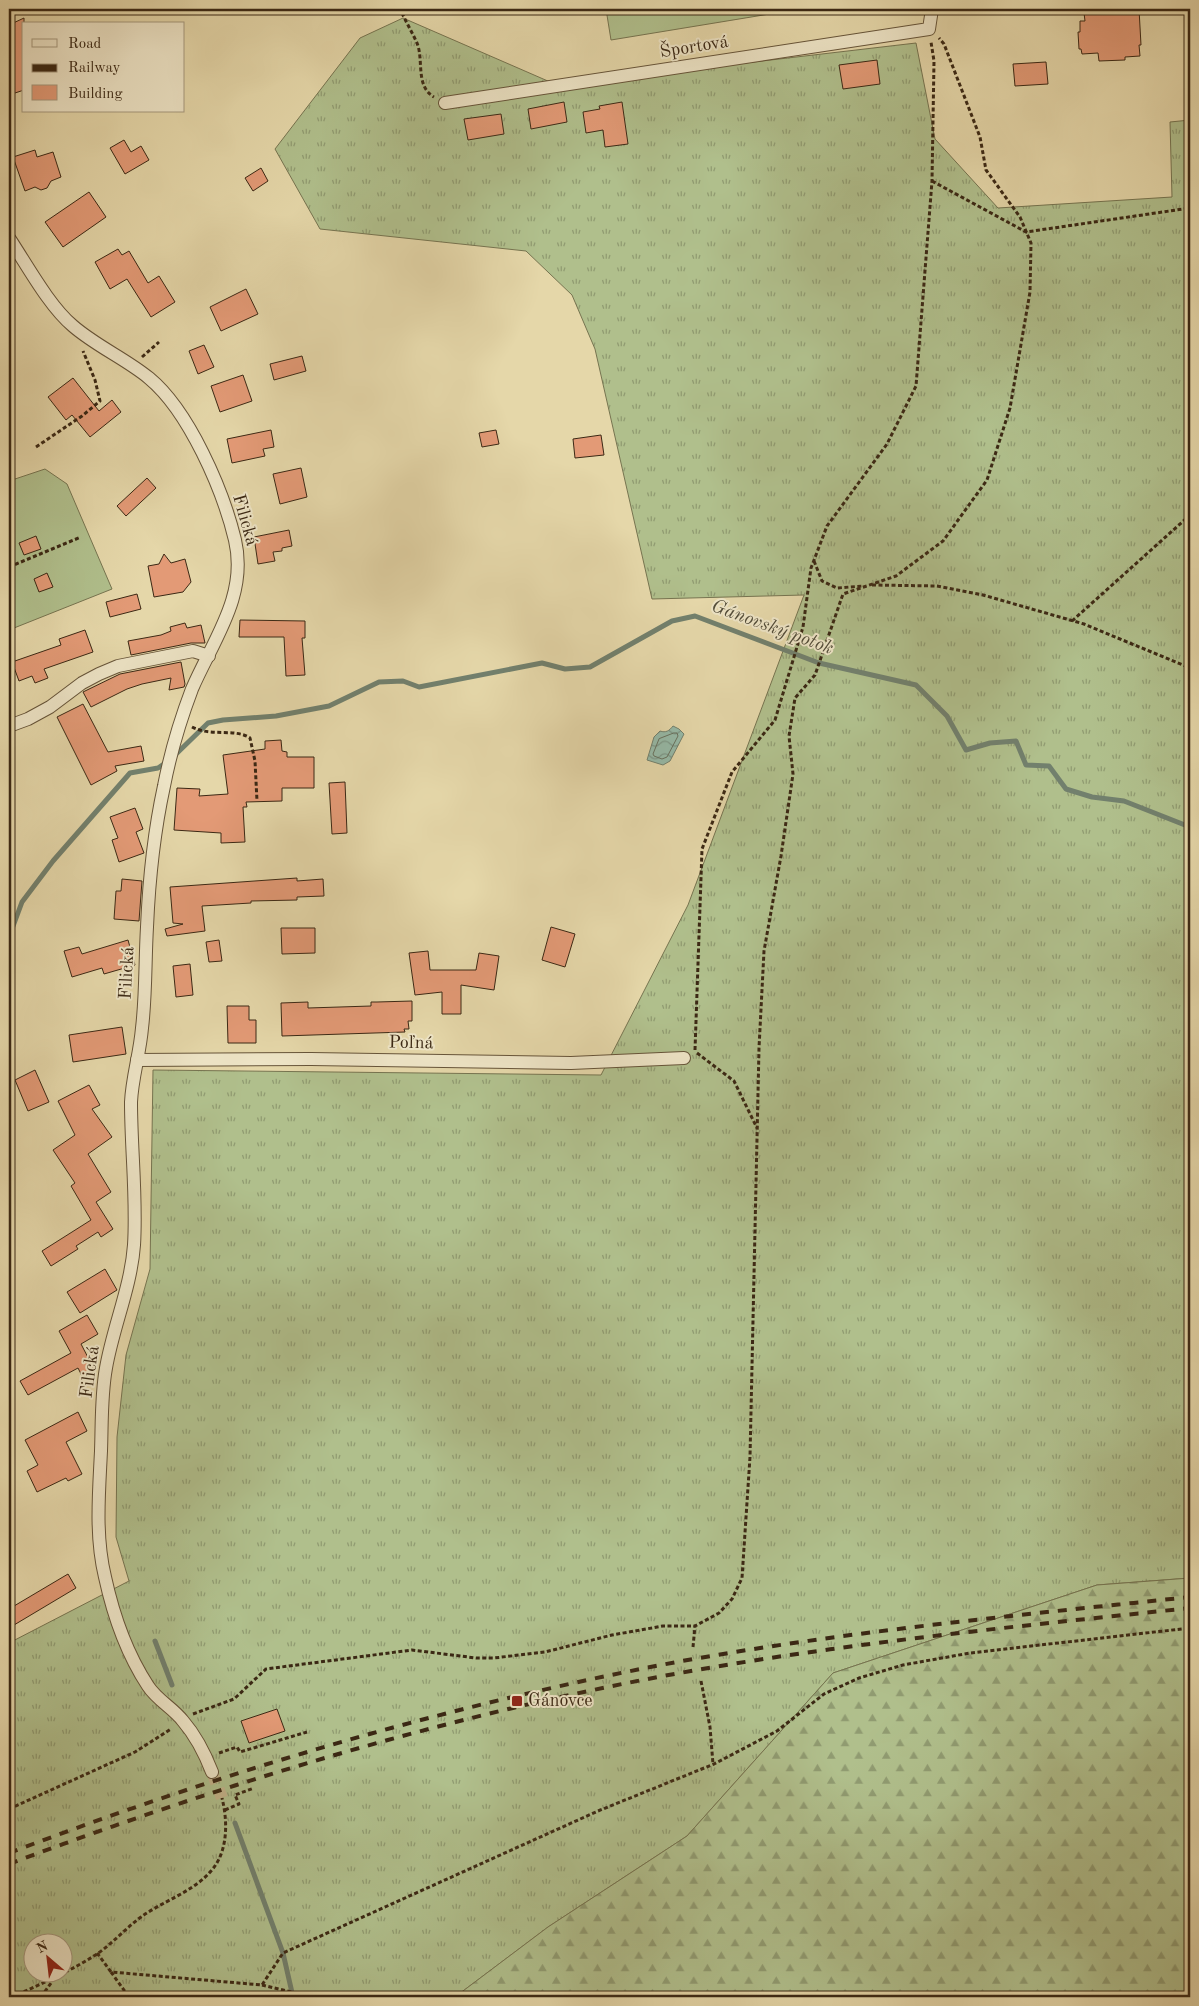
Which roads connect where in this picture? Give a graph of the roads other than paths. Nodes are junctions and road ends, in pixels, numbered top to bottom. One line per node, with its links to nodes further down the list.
1 (932, 9): 2 (street, Športová)
2 (445, 103)
3 (9, 238): 4 (street, Filická)
4 (209, 656): 5 (street); 7 (street, Filická)
5 (9, 726)
6 (689, 1054): 7 (street, Poľná)
7 (137, 1060): 8 (street, Filická)
8 (212, 1772)

